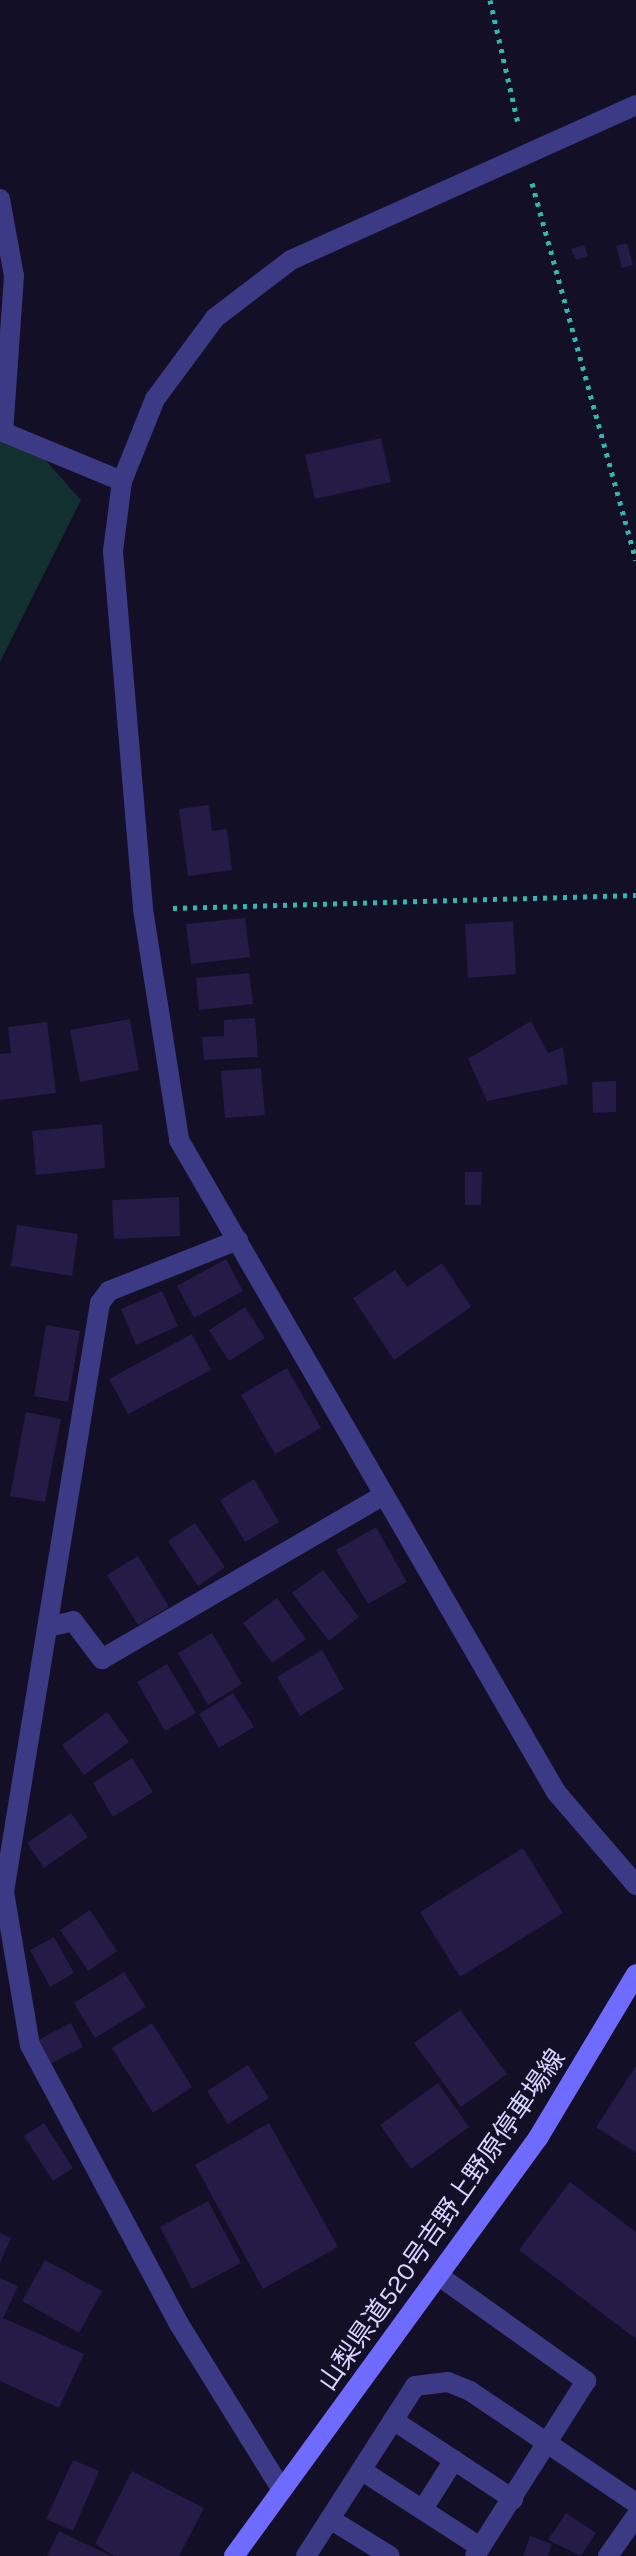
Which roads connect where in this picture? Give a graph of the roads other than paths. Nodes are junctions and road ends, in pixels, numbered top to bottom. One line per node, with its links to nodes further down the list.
1 (636, 105): 3 (street)
2 (0, 199): 3 (street)
3 (122, 481): 4 (street)
4 (238, 1240): 5 (street); 6 (street)
5 (382, 1496): 6 (street); 7 (street)
6 (48, 1627): 14 (street)
7 (636, 1885)
8 (636, 1974): 9 (main road, 山梨県道520号吉野上野原停車場線)
9 (439, 2276): 11 (street); 14 (main road, 山梨県道520号吉野上野原停車場線)
10 (393, 2420): 11 (street); 12 (street); 13 (street)
11 (549, 2444): 15 (street); 16 (street)
12 (454, 2460): 15 (street); 17 (street)
13 (361, 2470): 17 (street); 19 (street)
14 (282, 2490): 21 (main road, 山梨県道520号吉野上野原停車場線)
15 (513, 2499): 20 (street)
16 (636, 2503)
17 (423, 2509): 20 (street)
18 (636, 2516): 24 (street)
19 (330, 2519): 22 (street); 23 (street)
20 (478, 2551)
21 (234, 2556)
22 (306, 2556)
23 (390, 2556)
24 (608, 2556)

